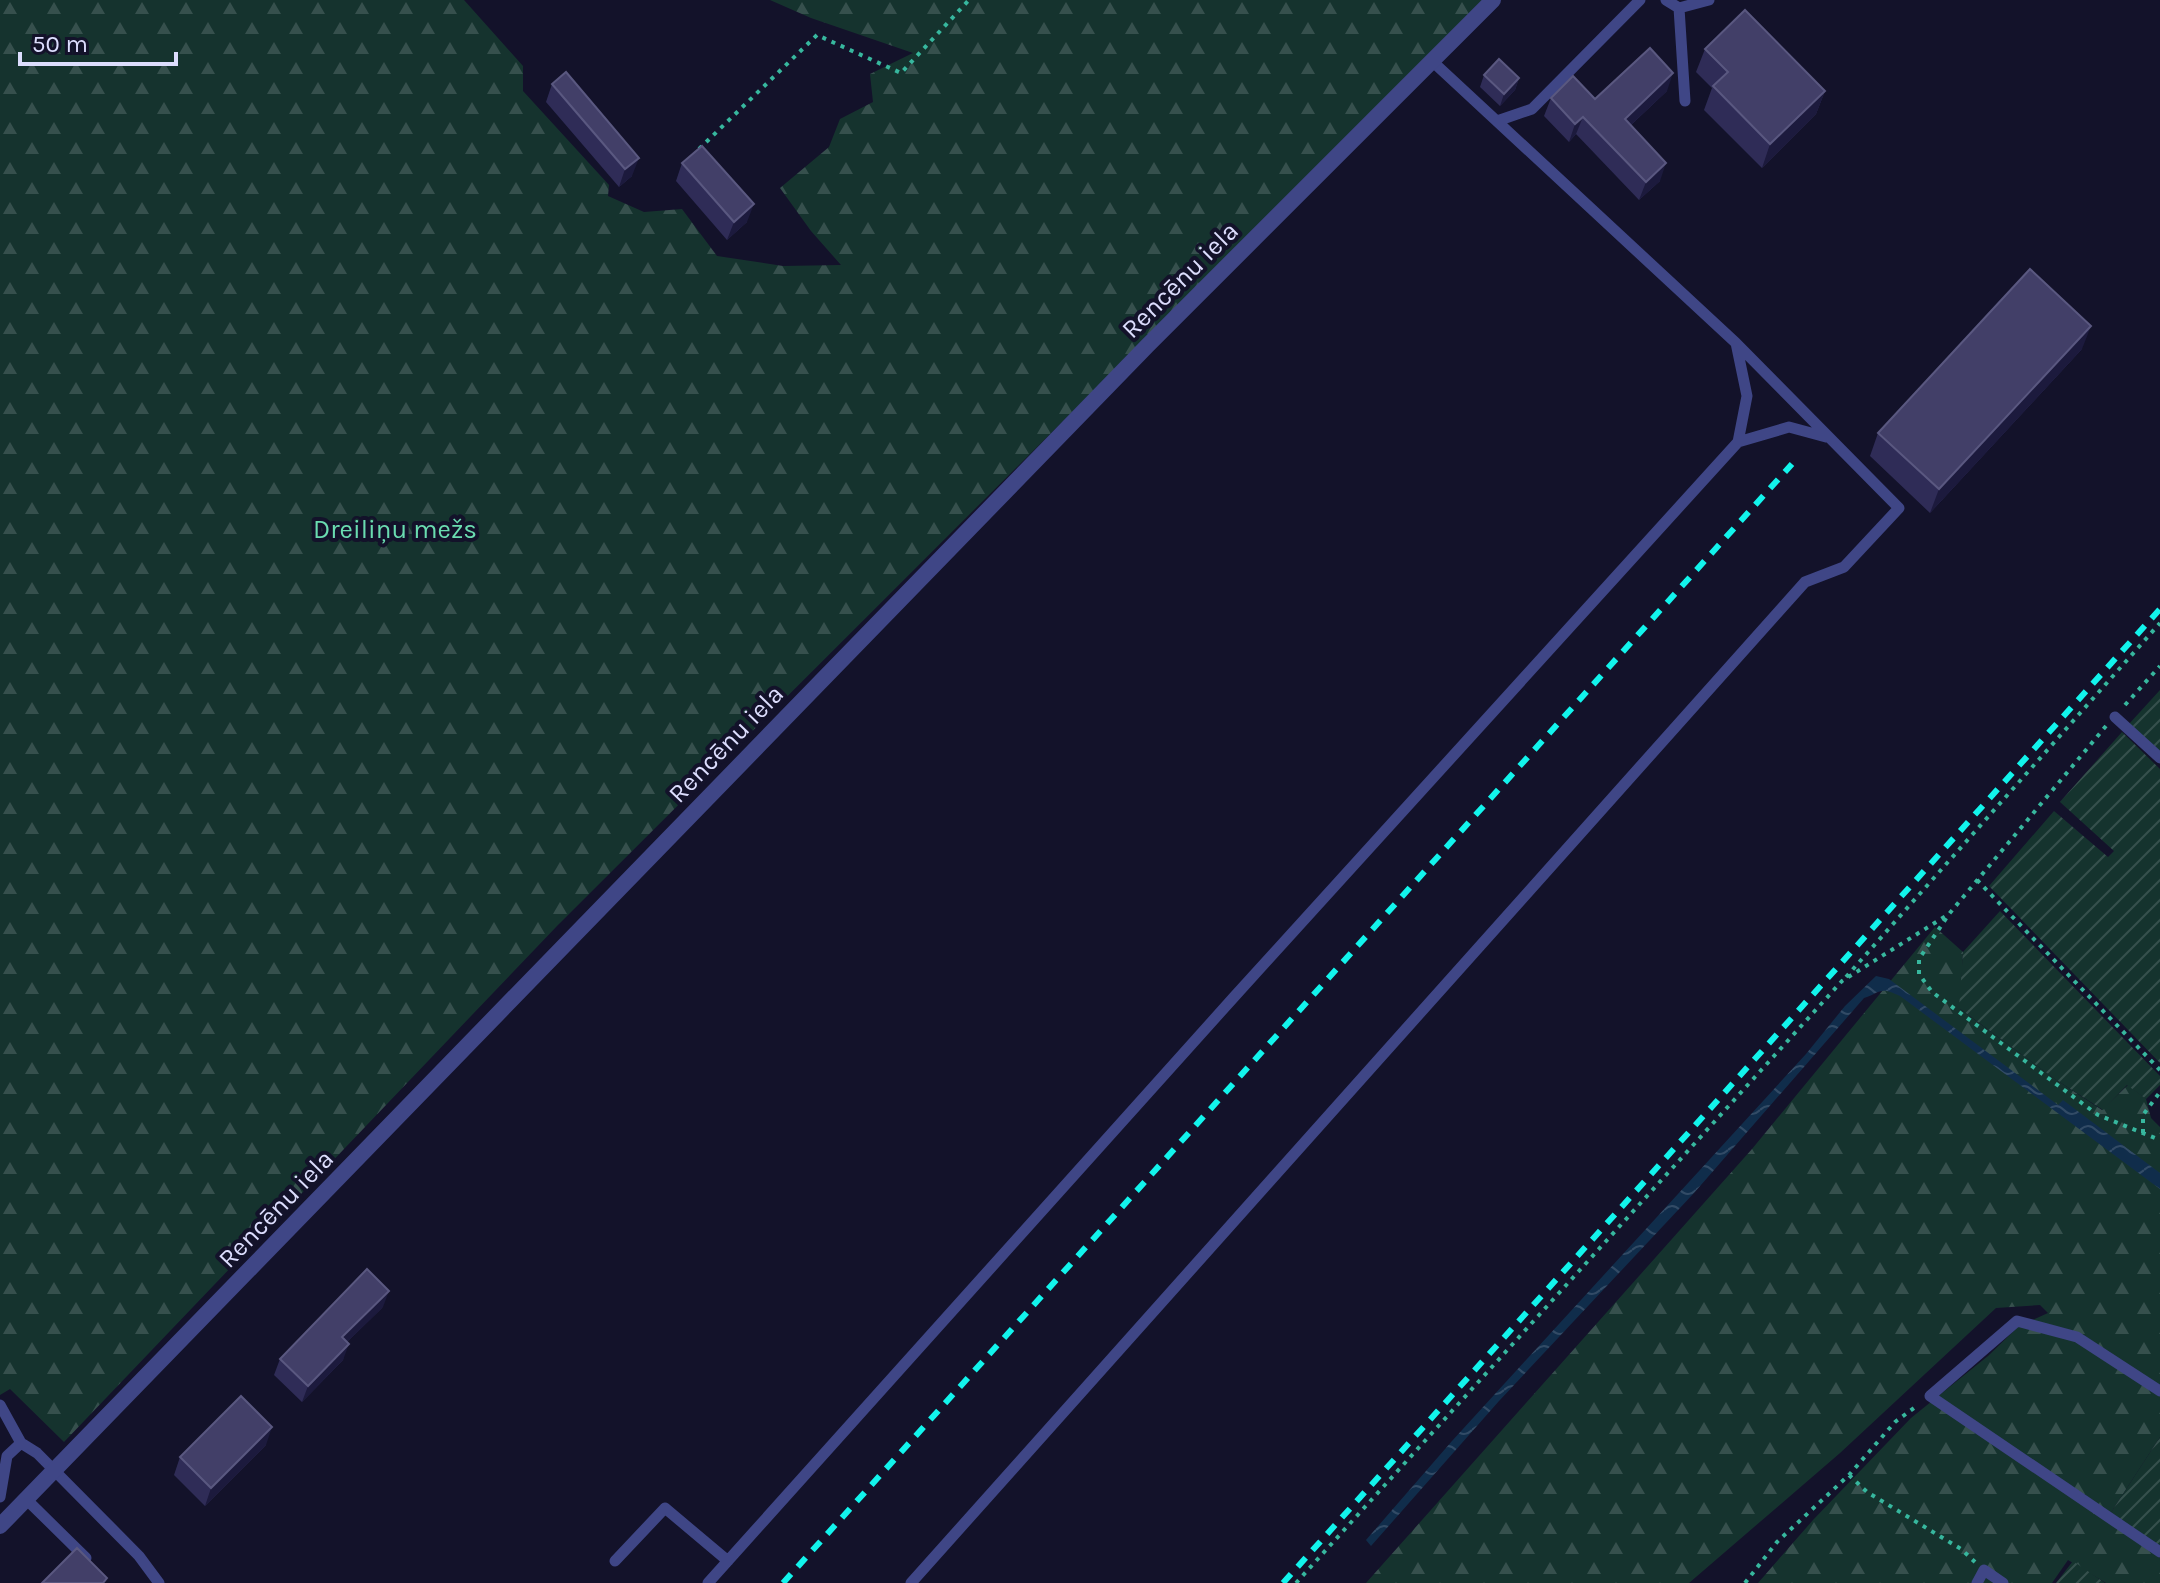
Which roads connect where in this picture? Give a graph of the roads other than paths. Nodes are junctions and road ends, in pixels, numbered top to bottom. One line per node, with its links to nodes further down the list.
1 (1493, 0): 6 (street, Rencēnu iela)
2 (1640, 0): 8 (lane)
3 (1666, 0): 5 (lane)
4 (1709, 0): 5 (lane)
5 (1679, 8): 7 (lane)
6 (1432, 61): 8 (lane); 17 (street, Rencēnu iela)
7 (1685, 101)
8 (1497, 121): 9 (lane)
9 (1736, 343): 10 (lane); 11 (lane)
10 (1830, 438): 11 (lane); 27 (lane)
11 (1738, 442): 23 (lane)
12 (2115, 717): 13 (lane)
13 (2160, 758)
14 (2160, 1391): 21 (lane)
15 (0, 1405): 16 (lane)
16 (21, 1443): 17 (lane); 18 (lane)
17 (55, 1470): 19 (street, Rencēnu iela); 25 (lane)
18 (0, 1497)
19 (27, 1500): 20 (street, Rencēnu iela); 24 (lane)
20 (0, 1526)
21 (2160, 1552)
22 (615, 1561): 23 (lane)
23 (728, 1561): 26 (lane)
24 (100, 1572)
25 (159, 1583)
26 (708, 1583)
27 (911, 1583)
28 (1977, 1583): 29 (lane)
29 (2003, 1583)

